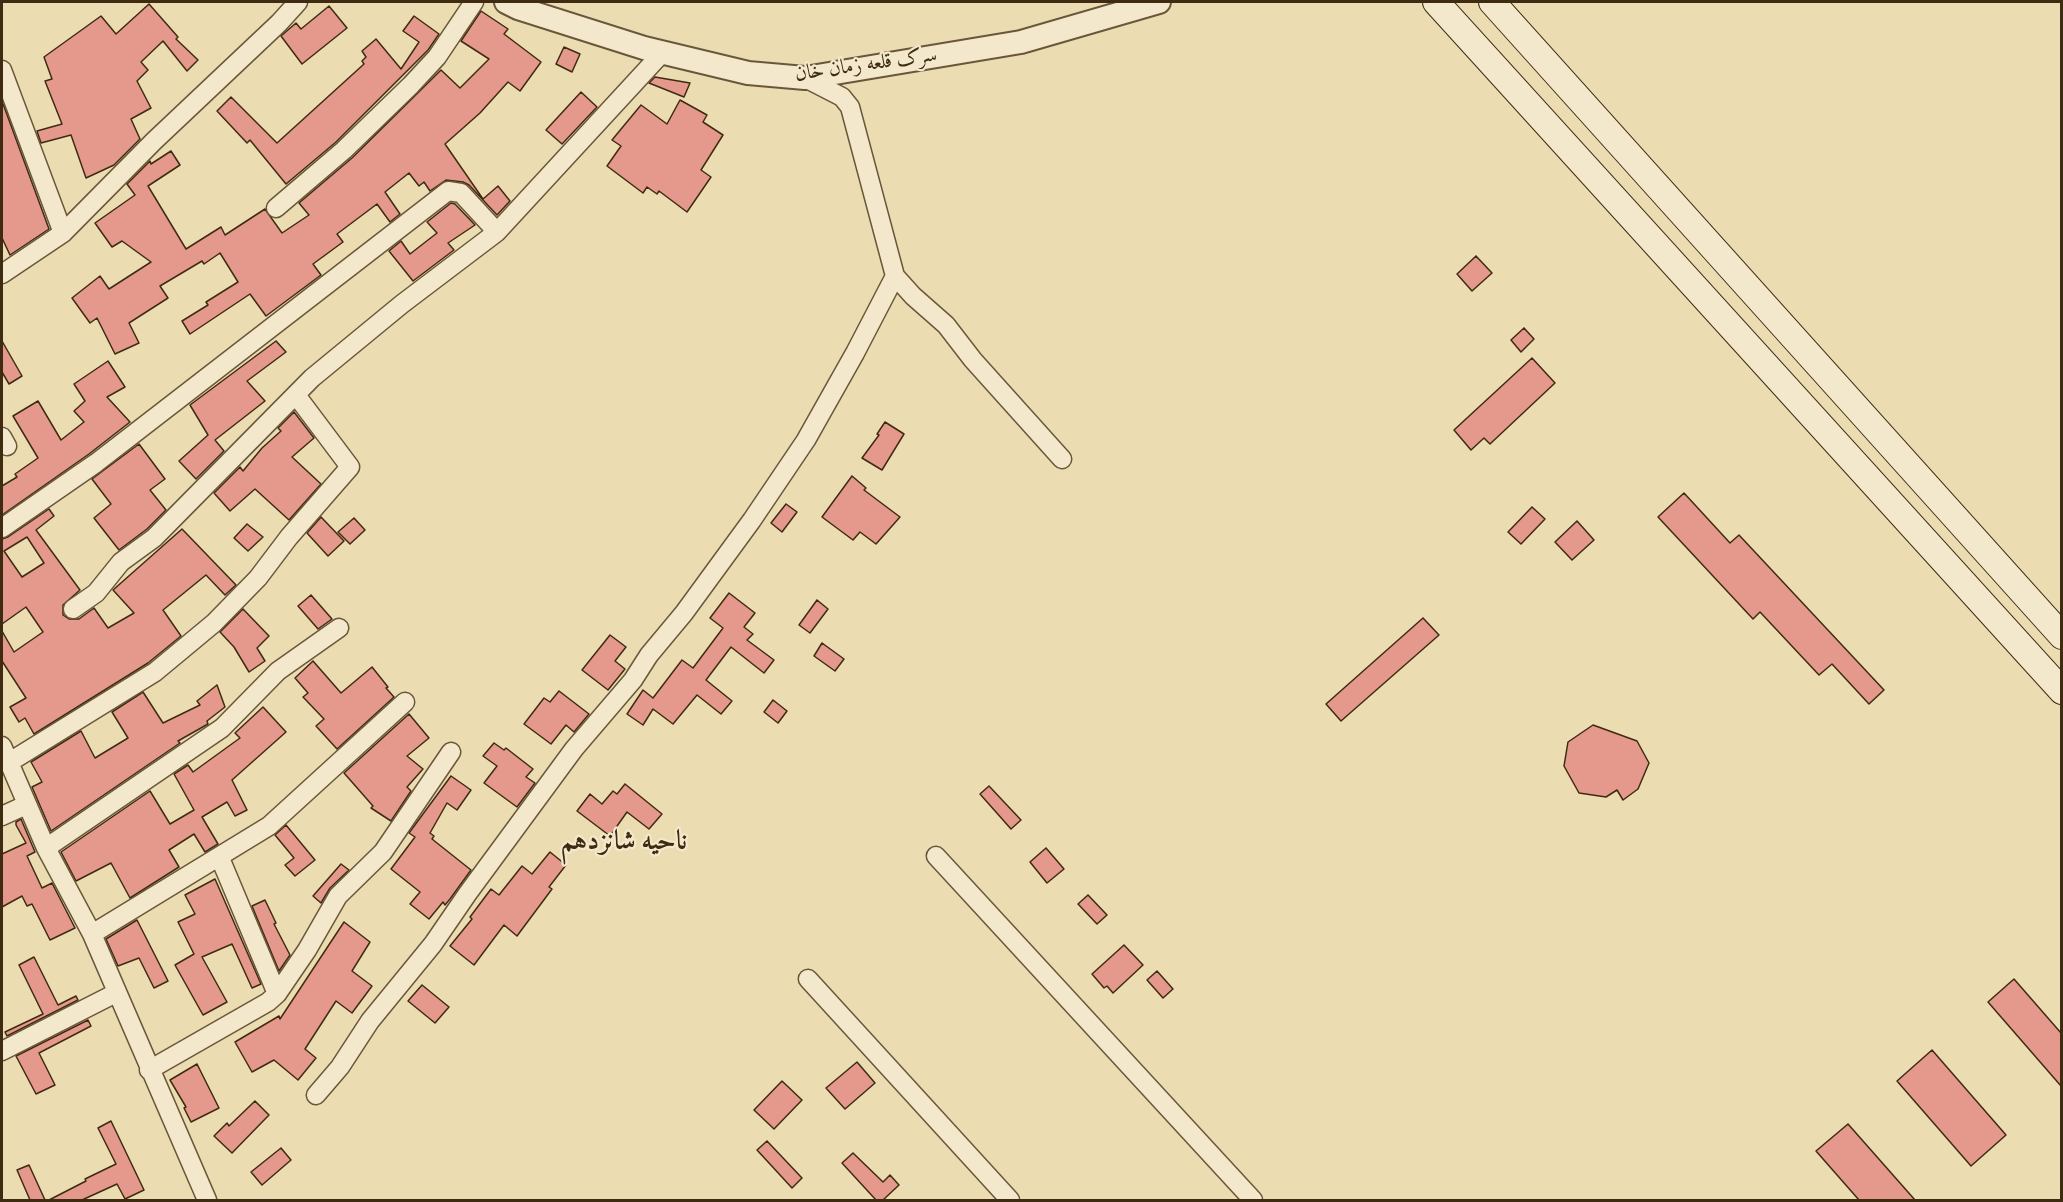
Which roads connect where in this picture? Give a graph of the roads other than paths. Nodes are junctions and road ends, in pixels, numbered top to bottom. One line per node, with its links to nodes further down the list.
1 (298, 2): 12 (street)
2 (474, 2): 10 (street)
3 (506, 2): 7 (street, سرک قلعه زمان خان)
4 (1159, 2): 9 (street, سرک قلعه زمان خان)
5 (1436, 2): 21 (main road)
6 (1492, 2): 20 (main road)
7 (663, 52): 9 (street, سرک قلعه زمان خان); 11 (street)
8 (2, 70): 12 (street)
9 (806, 78): 14 (street)
10 (276, 207)
11 (497, 232): 15 (street); 17 (street)
12 (63, 233): 13 (street)
13 (2, 274)
14 (895, 276): 16 (street); 36 (street)
15 (296, 395): 18 (street); 24 (street)
16 (1062, 459)
17 (2, 528)
18 (73, 609)
19 (339, 628): 27 (street)
20 (2061, 636)
21 (2061, 691)
22 (405, 702): 29 (street)
23 (451, 752): 33 (street)
24 (5, 755): 25 (street)
25 (26, 805): 26 (street); 27 (street)
26 (2, 816)
27 (46, 848): 30 (street)
28 (936, 856): 39 (street)
29 (220, 858): 30 (street); 33 (street)
30 (92, 934): 32 (street)
31 (808, 979): 38 (street)
32 (116, 993): 34 (street); 35 (street)
33 (277, 994): 35 (street)
34 (2, 1051)
35 (149, 1071): 37 (street)
36 (316, 1095)
37 (207, 1200)
38 (1010, 1200)
39 (1253, 1200)

